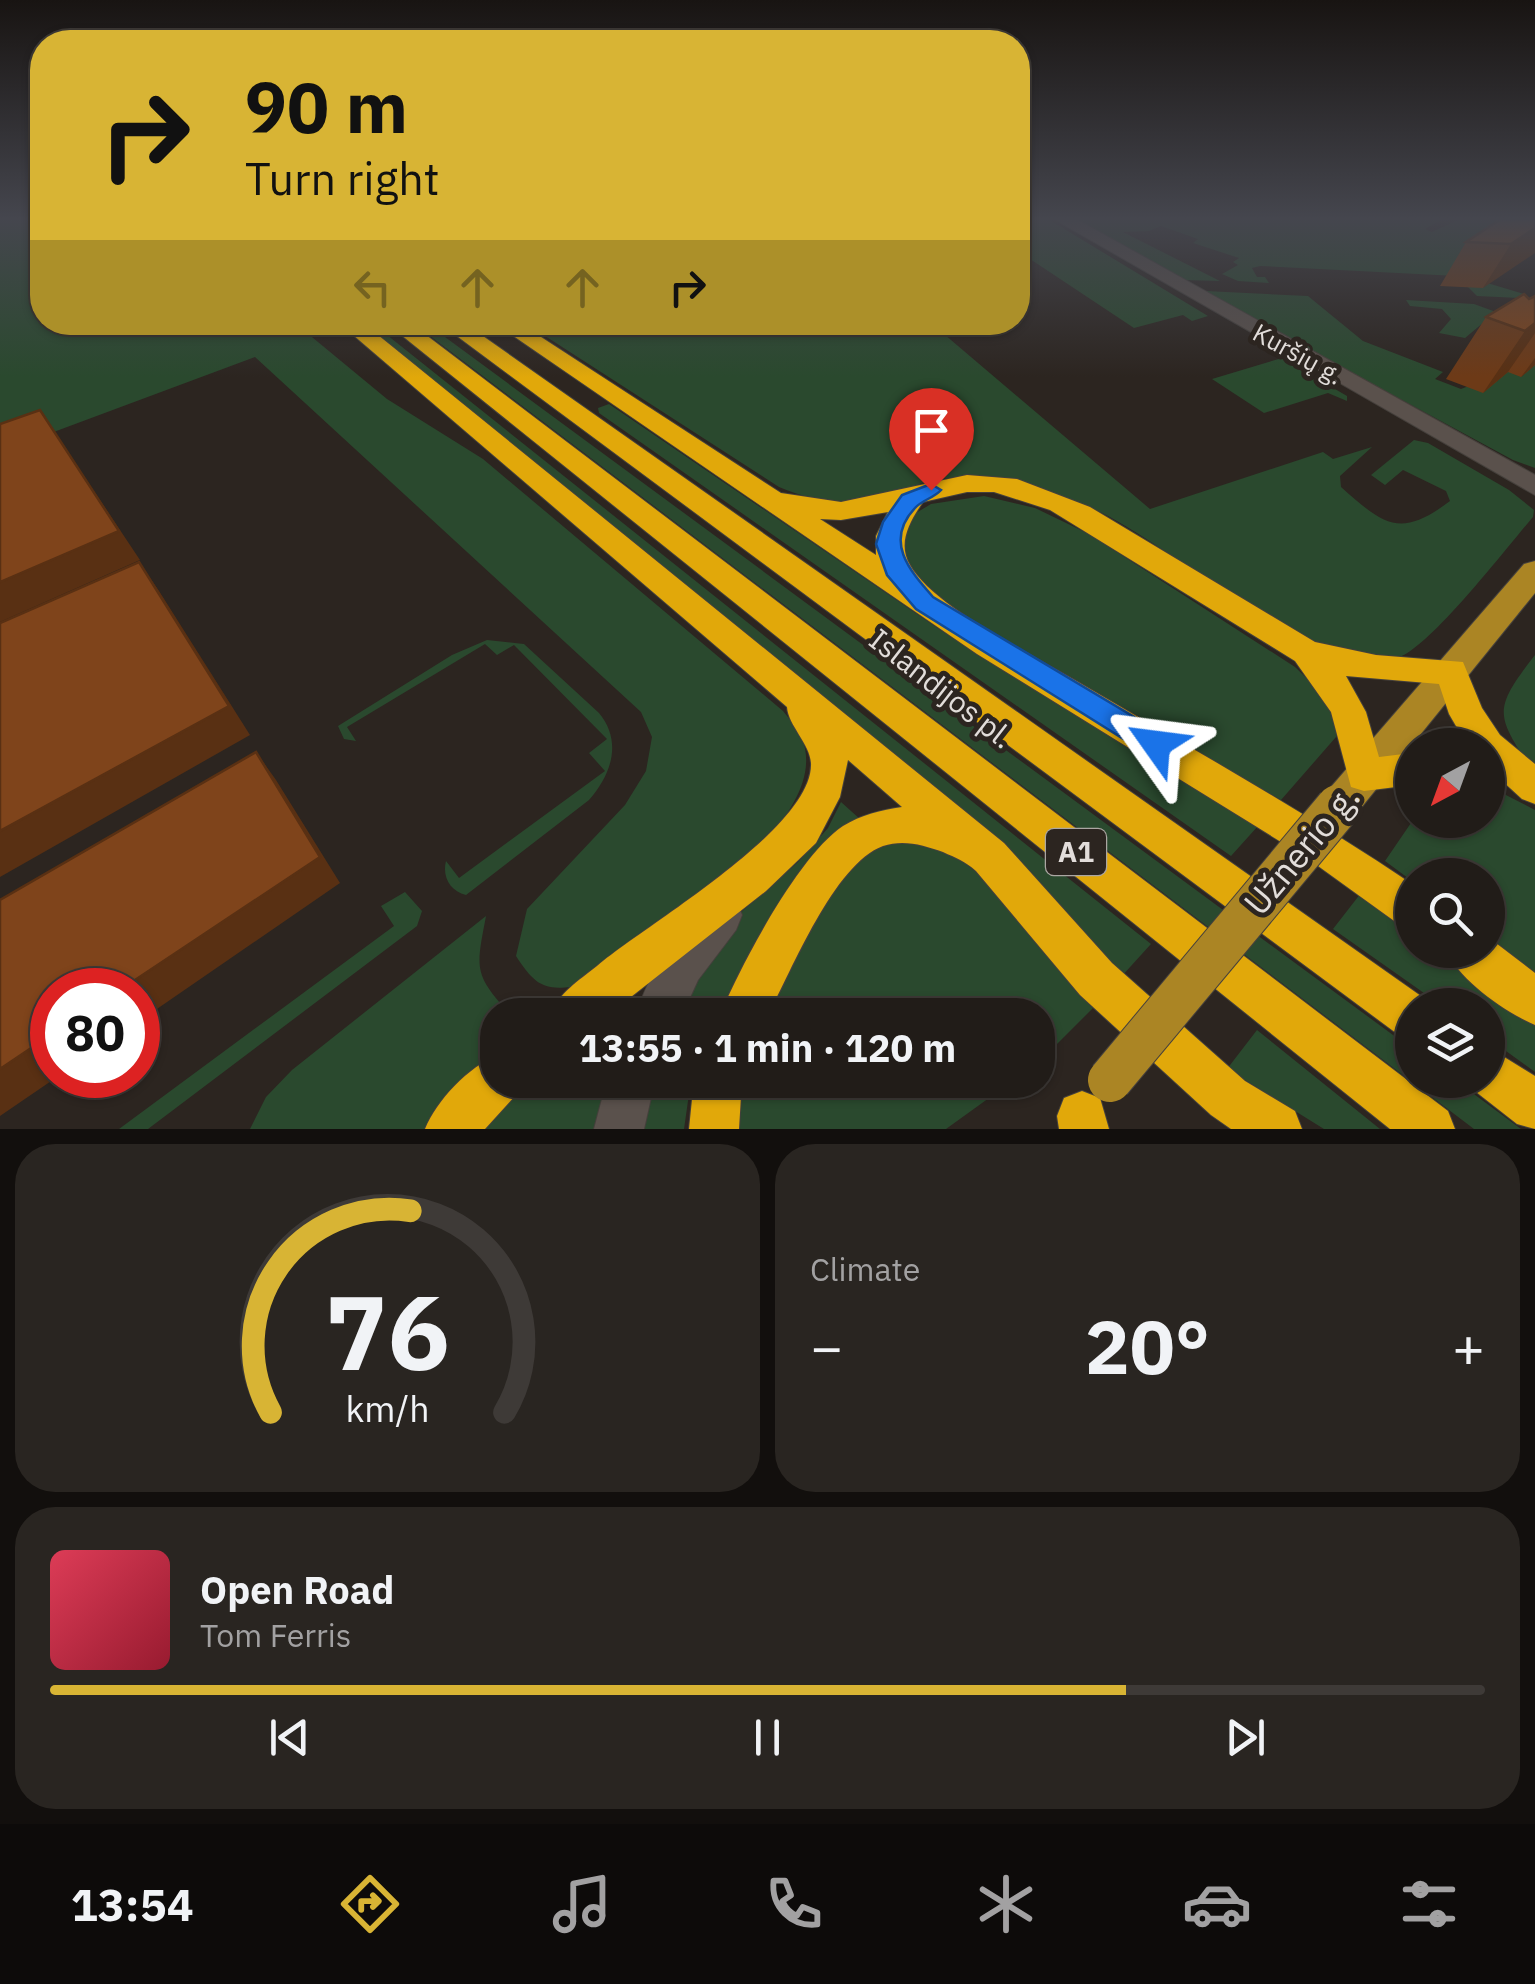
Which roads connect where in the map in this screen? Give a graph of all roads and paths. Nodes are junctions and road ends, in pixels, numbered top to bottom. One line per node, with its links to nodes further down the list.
1 (1156, 272): 8 (street, Kuršių g.)
2 (357, 335): 7 (highway)
3 (363, 335): 7 (highway)
4 (436, 335): 31 (highway, Islandijos pl. / A1)
5 (436, 335): 42 (highway, Islandijos pl. / A1)
6 (522, 335): 9 (highway)
7 (375, 346): 15 (highway)
8 (1535, 486)
9 (756, 490): 10 (highway); 12 (highway)
10 (910, 500): 12 (highway); 13 (highway)
11 (1535, 572): 14 (main road, Užnerio g.)
12 (924, 603): 25 (highway)
13 (1303, 651): 14 (highway); 21 (highway)
14 (1452, 672): 16 (highway); 21 (main road, Užnerio g.)
15 (789, 689): 23 (highway); 24 (highway)
16 (1476, 728)
17 (1505, 761): 20 (highway)
18 (1395, 775): 21 (highway)
19 (1505, 784): 22 (highway)
20 (1535, 787)
21 (1351, 791): 37 (main road, Užnerio g., bridge)
22 (1535, 796)
23 (990, 857): 29 (highway); 41 (highway)
24 (751, 877): 27 (highway); 28 (street)
25 (1395, 896)
26 (1491, 968): 30 (highway)
27 (593, 998)
28 (666, 998)
29 (752, 998)
30 (1535, 1002)
31 (1395, 1004)
32 (1505, 1084): 36 (highway)
33 (480, 1098): 38 (highway)
34 (627, 1098): 39 (street)
35 (717, 1098): 40 (highway)
36 (1535, 1106)
37 (1087, 1114)
38 (450, 1129)
39 (619, 1129)
40 (714, 1129)
41 (1278, 1129)
42 (1430, 1129)

